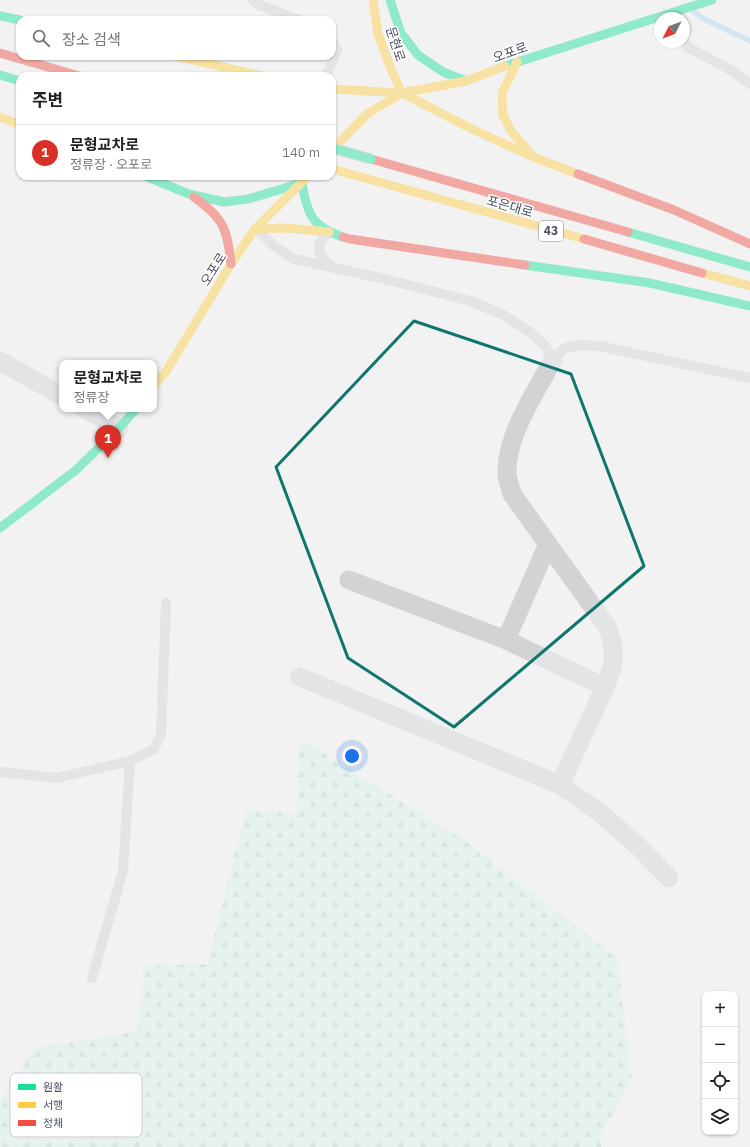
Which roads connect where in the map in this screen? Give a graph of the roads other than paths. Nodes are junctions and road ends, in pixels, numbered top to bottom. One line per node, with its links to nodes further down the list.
1 (252, 0): 7 (lane)
2 (373, 0): 25 (main road, 문현로)
3 (390, 0): 22 (main road)
4 (712, 0): 5 (main road, 오포로)
5 (672, 12)
6 (0, 16): 8 (main road)
7 (288, 16)
8 (16, 19)
9 (654, 19): 16 (main road, 오포로)
10 (689, 48): 23 (lane)
11 (0, 53): 12 (main road)
12 (16, 58)
13 (24, 60): 17 (main road)
14 (192, 60): 18 (main road)
15 (333, 60): 19 (lane)
16 (517, 62): 22 (main road, 오포로); 30 (main road)
17 (65, 72)
18 (245, 72)
19 (328, 72)
20 (0, 75): 21 (main road)
21 (16, 80)
22 (466, 81): 25 (main road, 오포로)
23 (750, 84)
24 (336, 88): 25 (main road)
25 (402, 93): 28 (main road, 오포로); 30 (main road)
26 (0, 117): 27 (main road)
27 (16, 123)
28 (336, 145)
29 (336, 150): 40 (main road, 포은대로 / 43, bridge)
30 (533, 157): 38 (main road)
31 (336, 170): 42 (main road, 포은대로 / 43)
32 (155, 180): 35 (main road)
33 (305, 180): 34 (main road, 오포로)
34 (302, 183): 35 (main road); 36 (main road, 오포로); 37 (main road)
35 (190, 194): 39 (main road)
36 (255, 229): 37 (main road); 39 (main road, 오포로); 41 (lane)
37 (329, 232): 41 (lane); 43 (main road)
38 (750, 244)
39 (231, 264): 47 (main road, 오포로)
40 (750, 267)
41 (335, 268): 44 (lane)
42 (750, 286)
43 (750, 306)
44 (552, 360): 46 (lane); 53 (street)
45 (0, 361): 48 (street)
46 (750, 378)
47 (157, 382)
48 (59, 394)
49 (90, 412): 51 (street)
50 (133, 412): 51 (main road)
51 (119, 428): 52 (main road)
52 (0, 528)
53 (548, 544): 56 (street); 58 (street)
54 (349, 580): 56 (street)
55 (166, 603): 59 (lane)
56 (506, 640): 58 (street)
57 (300, 677): 61 (street)
58 (605, 687): 61 (street)
59 (130, 761): 60 (lane); 63 (lane)
60 (0, 772)
61 (560, 785): 62 (street)
62 (669, 878)
63 (92, 978)

